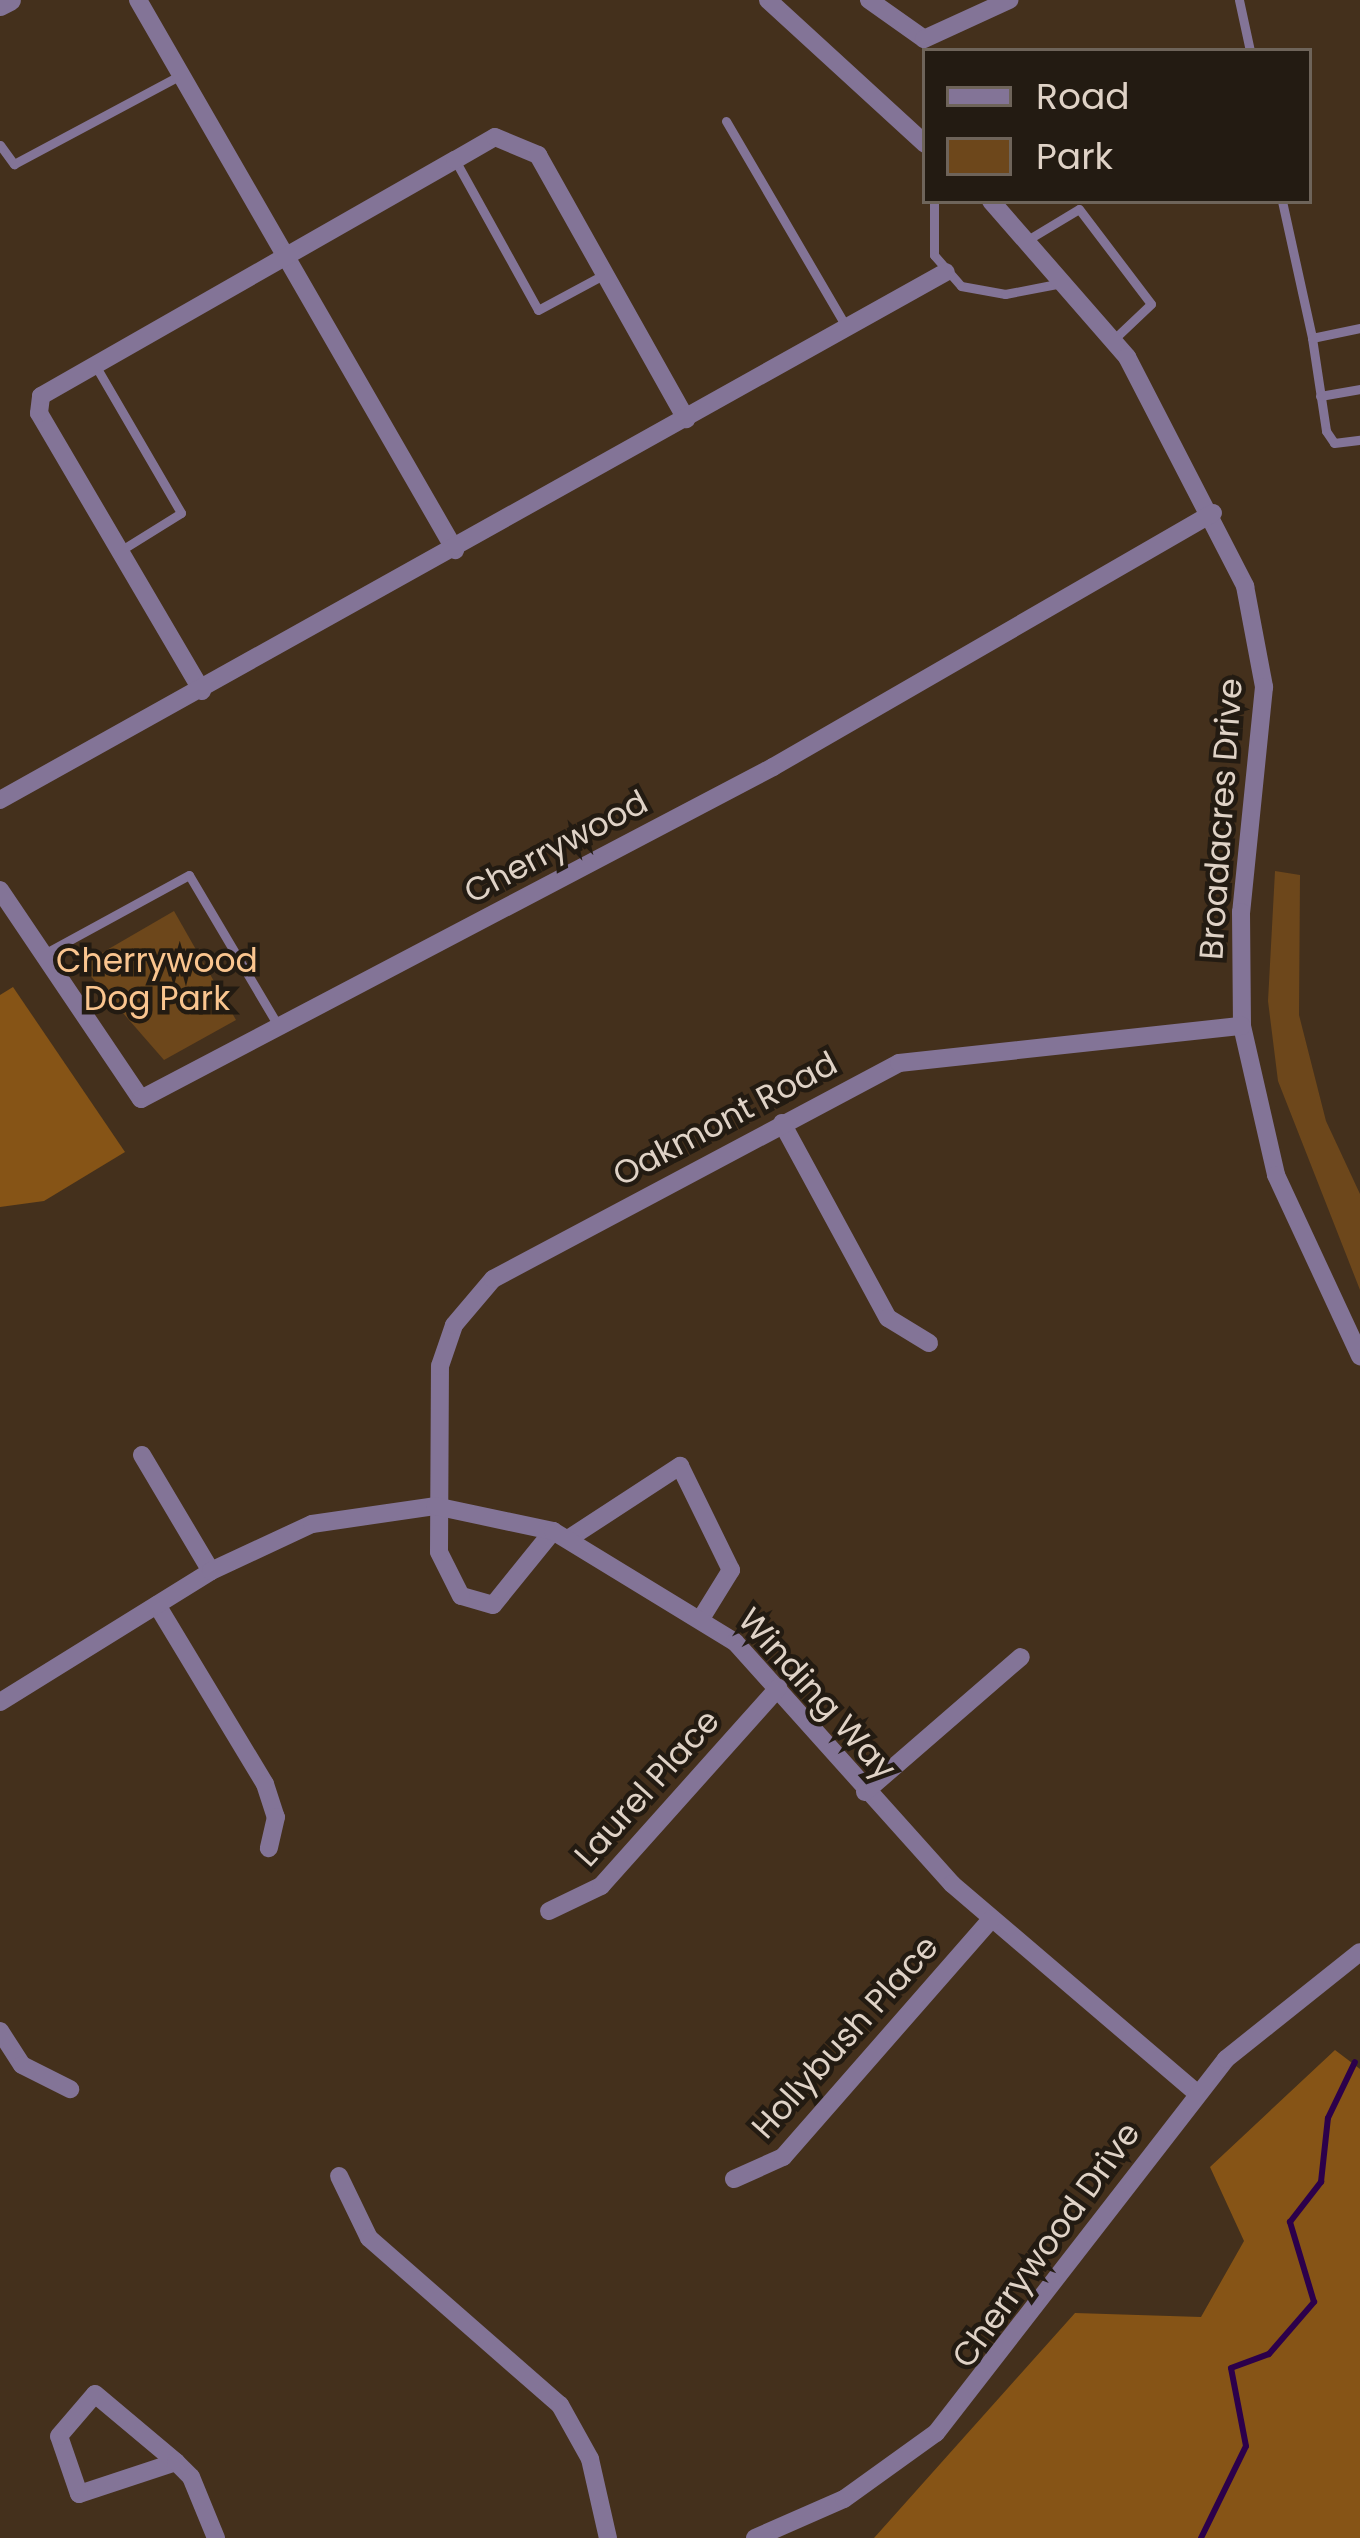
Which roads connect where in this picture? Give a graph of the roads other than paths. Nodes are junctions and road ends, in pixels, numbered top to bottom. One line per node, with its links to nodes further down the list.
1 (10, 0): 7 (street)
2 (138, 0): 10 (street)
3 (869, 0): 8 (street)
4 (1009, 0): 8 (street)
5 (1239, 0): 9 (lane)
6 (778, 3): 12 (street)
7 (0, 5)
8 (930, 45)
9 (1249, 48)
10 (181, 75): 13 (lane); 19 (street)
11 (726, 121): 23 (lane)
12 (922, 141)
13 (0, 145)
14 (454, 160): 19 (street); 21 (street); 21 (lane)
15 (935, 204): 20 (lane)
16 (995, 204): 18 (street, Broadacres Drive)
17 (1283, 204): 25 (lane)
18 (1029, 239): 22 (street, Broadacres Drive); 26 (lane)
19 (286, 255): 27 (street); 34 (street)
20 (946, 272): 22 (lane); 23 (street)
21 (603, 275): 30 (street)
22 (1070, 282): 26 (street, Broadacres Drive)
23 (847, 328): 30 (street)
24 (1360, 328): 25 (lane)
25 (1312, 338): 29 (lane)
26 (1113, 340): 32 (street, Broadacres Drive)
27 (95, 365): 33 (street); 33 (lane)
28 (1360, 389): 29 (lane)
29 (1321, 396): 31 (lane)
30 (686, 419): 34 (street)
31 (1360, 440)
32 (1213, 513): 39 (street, Broadacres Drive); 40 (street, Cherrywood)
33 (120, 550): 35 (street)
34 (455, 550): 35 (street)
35 (202, 691): 36 (street)
36 (0, 800)
37 (0, 890): 38 (street, Cherrywood)
38 (44, 954): 40 (street, Cherrywood); 40 (lane)
39 (1242, 1026): 41 (street, Oakmont Road); 43 (street, Broadacres Drive)
40 (279, 1027)
41 (782, 1123): 42 (street); 45 (street, Oakmont Road)
42 (929, 1343)
43 (1360, 1356)
44 (142, 1456): 47 (street)
45 (435, 1506): 46 (street, Winding Way); 46 (street, Oakmont Road); 47 (street, Winding Way)
46 (561, 1535): 49 (street, Winding Way); 49 (street)
47 (211, 1571): 48 (street, Winding Way)
48 (158, 1605): 52 (street, Winding Way); 54 (street)
49 (703, 1617): 51 (street, Winding Way)
50 (1022, 1657): 53 (street)
51 (778, 1688): 53 (street, Winding Way); 55 (street, Laurel Place)
52 (0, 1702)
53 (866, 1792): 56 (street, Winding Way)
54 (269, 1848)
55 (549, 1911)
56 (991, 1919): 60 (street, Winding Way); 62 (street, Hollybush Place)
57 (1360, 1952): 60 (street, Cherrywood Drive)
58 (0, 2031): 59 (street)
59 (70, 2090)
60 (1197, 2093): 66 (street, Cherrywood Drive)
61 (339, 2176): 65 (street)
62 (734, 2179)
63 (176, 2462): 63 (street); 64 (street)
64 (216, 2538)
65 (608, 2538)
66 (755, 2538)

